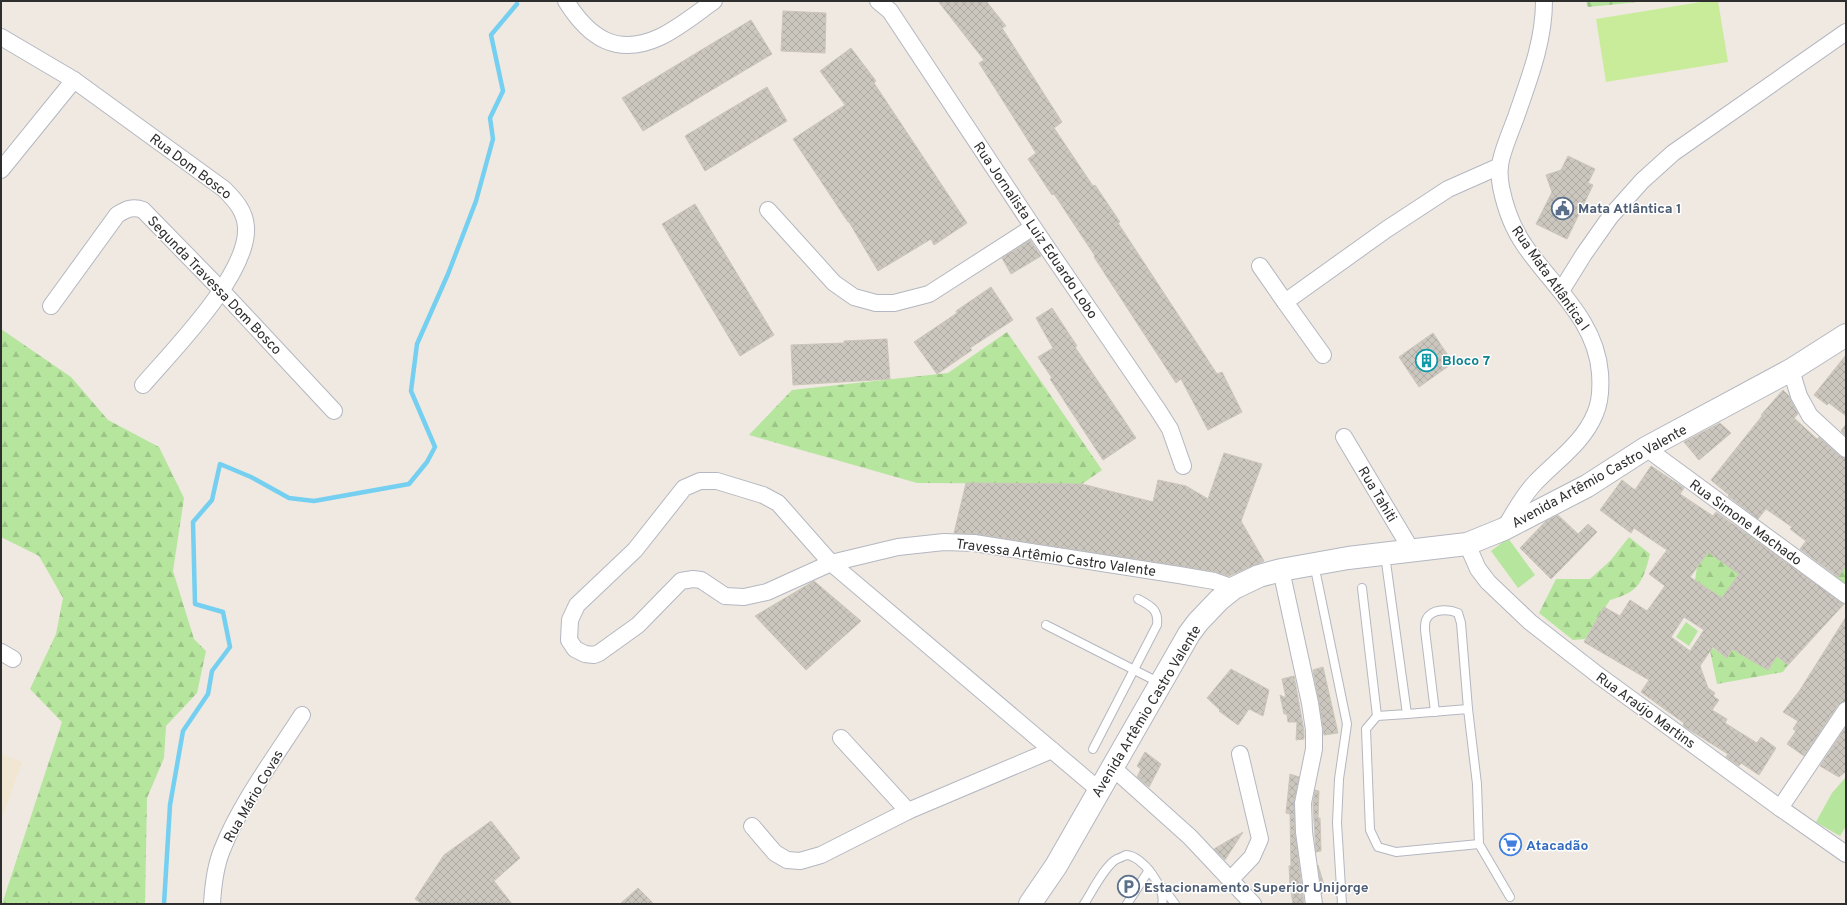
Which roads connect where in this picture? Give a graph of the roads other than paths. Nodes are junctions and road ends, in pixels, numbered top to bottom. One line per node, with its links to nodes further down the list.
1 (566, 1): 2 (street)
2 (714, 1)
3 (878, 1): 11 (street, Rua Jornalista Luiz Eduardo Lobo)
4 (1544, 1): 8 (street, Rua Mata Atlântica I)
5 (1846, 32): 14 (street)
6 (1, 37): 7 (street, Rua Dom Bosco)
7 (74, 80): 9 (street); 13 (street, Rua Dom Bosco)
8 (1500, 166): 14 (street, Rua Mata Atlântica I); 15 (street)
9 (1, 170)
10 (768, 210): 11 (street)
11 (1032, 227): 25 (street, Rua Jornalista Luiz Eduardo Lobo)
12 (1260, 266): 15 (street)
13 (222, 291): 16 (street, Segunda Travessa Dom Bosco); 20 (street, Rua Dom Bosco); 21 (street, Segunda Travessa Dom Bosco)
14 (1561, 291): 26 (street, Rua Mata Atlântica I)
15 (1285, 302): 18 (street)
16 (51, 306)
17 (1846, 335): 19 (main road, Avenida Artêmio Castro Valente)
18 (1322, 355)
19 (1791, 370): 23 (main road, Avenida Artêmio Castro Valente); 24 (street)
20 (143, 385)
21 (334, 411)
22 (1344, 437): 28 (street, Rua Tahiti)
23 (1646, 448): 26 (main road, Avenida Artêmio Castro Valente); 35 (street, Rua Simone Machado)
24 (1846, 449)
25 (1183, 466)
26 (1504, 529): 27 (main road, Avenida Artêmio Castro Valente)
27 (1467, 544): 28 (main road, Avenida Artêmio Castro Valente); 52 (street, Rua Araújo Martins)
28 (1412, 551): 29 (main road, Avenida Artêmio Castro Valente)
29 (1385, 554): 31 (main road, Avenida Artêmio Castro Valente); 43 (lane)
30 (831, 563): 30 (street, Travessa Artêmio Castro Valente); 33 (street, Travessa Artêmio Castro Valente); 48 (street, Travessa Artêmio Castro Valente)
31 (1314, 564): 32 (main road, Avenida Artêmio Castro Valente); 68 (lane)
32 (1281, 570): 33 (main road, Avenida Artêmio Castro Valente); 67 (street)
33 (1234, 588): 39 (main road, Avenida Artêmio Castro Valente)
34 (1362, 588): 45 (lane)
35 (1846, 595)
36 (1138, 599): 38 (lane)
37 (1046, 625): 38 (lane)
38 (1134, 670): 39 (lane); 47 (lane)
39 (1160, 683): 50 (main road, Avenida Artêmio Castro Valente)
40 (1468, 709): 42 (lane); 42 (lane); 55 (lane)
41 (1846, 710): 52 (street)
42 (1435, 712): 43 (lane)
43 (1407, 714): 45 (lane)
44 (302, 715): 60 (street, Rua Mário Covas)
45 (1377, 716): 55 (lane)
46 (841, 738): 53 (street)
47 (1093, 749)
48 (1052, 750): 51 (street, Travessa Artêmio Castro Valente); 53 (street)
49 (1240, 754): 58 (street)
50 (1112, 767): 51 (main road, Avenida Artêmio Castro Valente); 58 (street)
51 (1099, 790): 61 (main road, Avenida Artêmio Castro Valente)
52 (1780, 808): 56 (street, Rua Araújo Martins)
53 (908, 810): 54 (street)
54 (752, 826)
55 (1479, 844): 59 (lane)
56 (1846, 854)
57 (1149, 870): 62 (lane); 63 (lane); 64 (lane); 65 (lane)
58 (1231, 879): 66 (street)
59 (1510, 897)
60 (212, 904)
61 (1030, 904)
62 (1084, 904)
63 (1127, 904)
64 (1162, 904)
65 (1175, 904)
66 (1253, 904)
67 (1314, 904)
68 (1342, 904)

